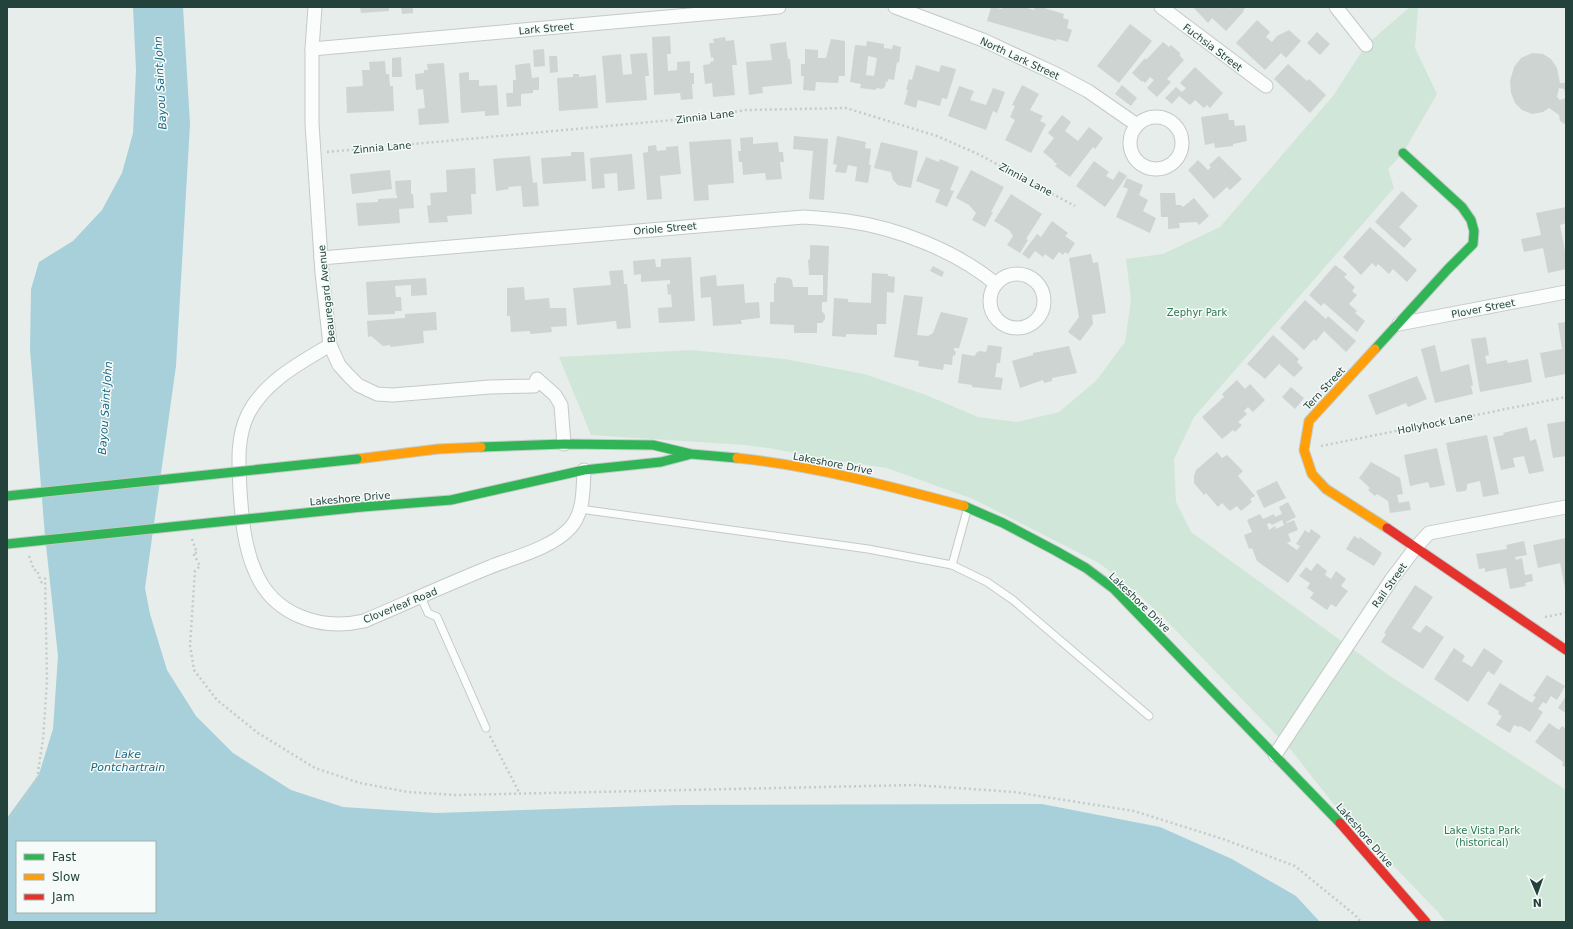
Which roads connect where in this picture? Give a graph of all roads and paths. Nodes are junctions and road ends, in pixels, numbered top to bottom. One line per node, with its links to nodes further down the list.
1 (315, 7): 7 (street, Beauregard Avenue)
2 (779, 7): 7 (street, Lark Street)
3 (895, 7): 9 (street, North Lark Street)
4 (1160, 7): 8 (street, Fuchsia Street)
5 (1336, 7): 6 (street)
6 (1366, 45)
7 (312, 49): 10 (street, Beauregard Avenue)
8 (1266, 86)
9 (1137, 125): 9 (street)
10 (315, 153): 12 (path, Zinnia Lane); 13 (street, Beauregard Avenue)
11 (1403, 153): 16 (street, Tern Street)
12 (1075, 206)
13 (321, 258): 14 (street, Oriole Street); 17 (street, Beauregard Avenue)
14 (996, 284): 14 (street)
15 (1566, 292): 16 (street, Plover Street)
16 (1399, 324): 20 (street, Tern Street)
17 (330, 345): 19 (street, Beauregard Avenue); 34 (street, Cloverleaf Road)
18 (1566, 397): 20 (path, Hollyhock Lane)
19 (564, 444): 21 (street, Lakeshore Drive); 23 (street, Lakeshore Drive, bridge)
20 (1304, 450): 29 (street, Tern Street)
21 (691, 454): 22 (street, Lakeshore Drive); 24 (street, Lakeshore Drive)
22 (584, 470): 26 (street, Cloverleaf Road); 28 (street, Lakeshore Drive, bridge)
23 (7, 496)
24 (968, 507): 31 (lane); 38 (street, Lakeshore Drive)
25 (1566, 507): 29 (street, Rail Street)
26 (580, 509): 31 (lane); 34 (street, Cloverleaf Road)
27 (191, 537): 39 (path)
28 (7, 544)
29 (1416, 547): 35 (street, Tern Street); 38 (street, Rail Street)
30 (28, 554): 33 (path)
31 (952, 565): 36 (lane)
32 (45, 575): 33 (path)
33 (45, 582): 40 (path)
34 (421, 597): 37 (lane)
35 (1566, 650)
36 (1149, 716)
37 (486, 728): 39 (path)
38 (1275, 756): 42 (street, Lakeshore Drive)
39 (520, 794): 41 (path)
40 (7, 825)
41 (1361, 922)
42 (1426, 922)

